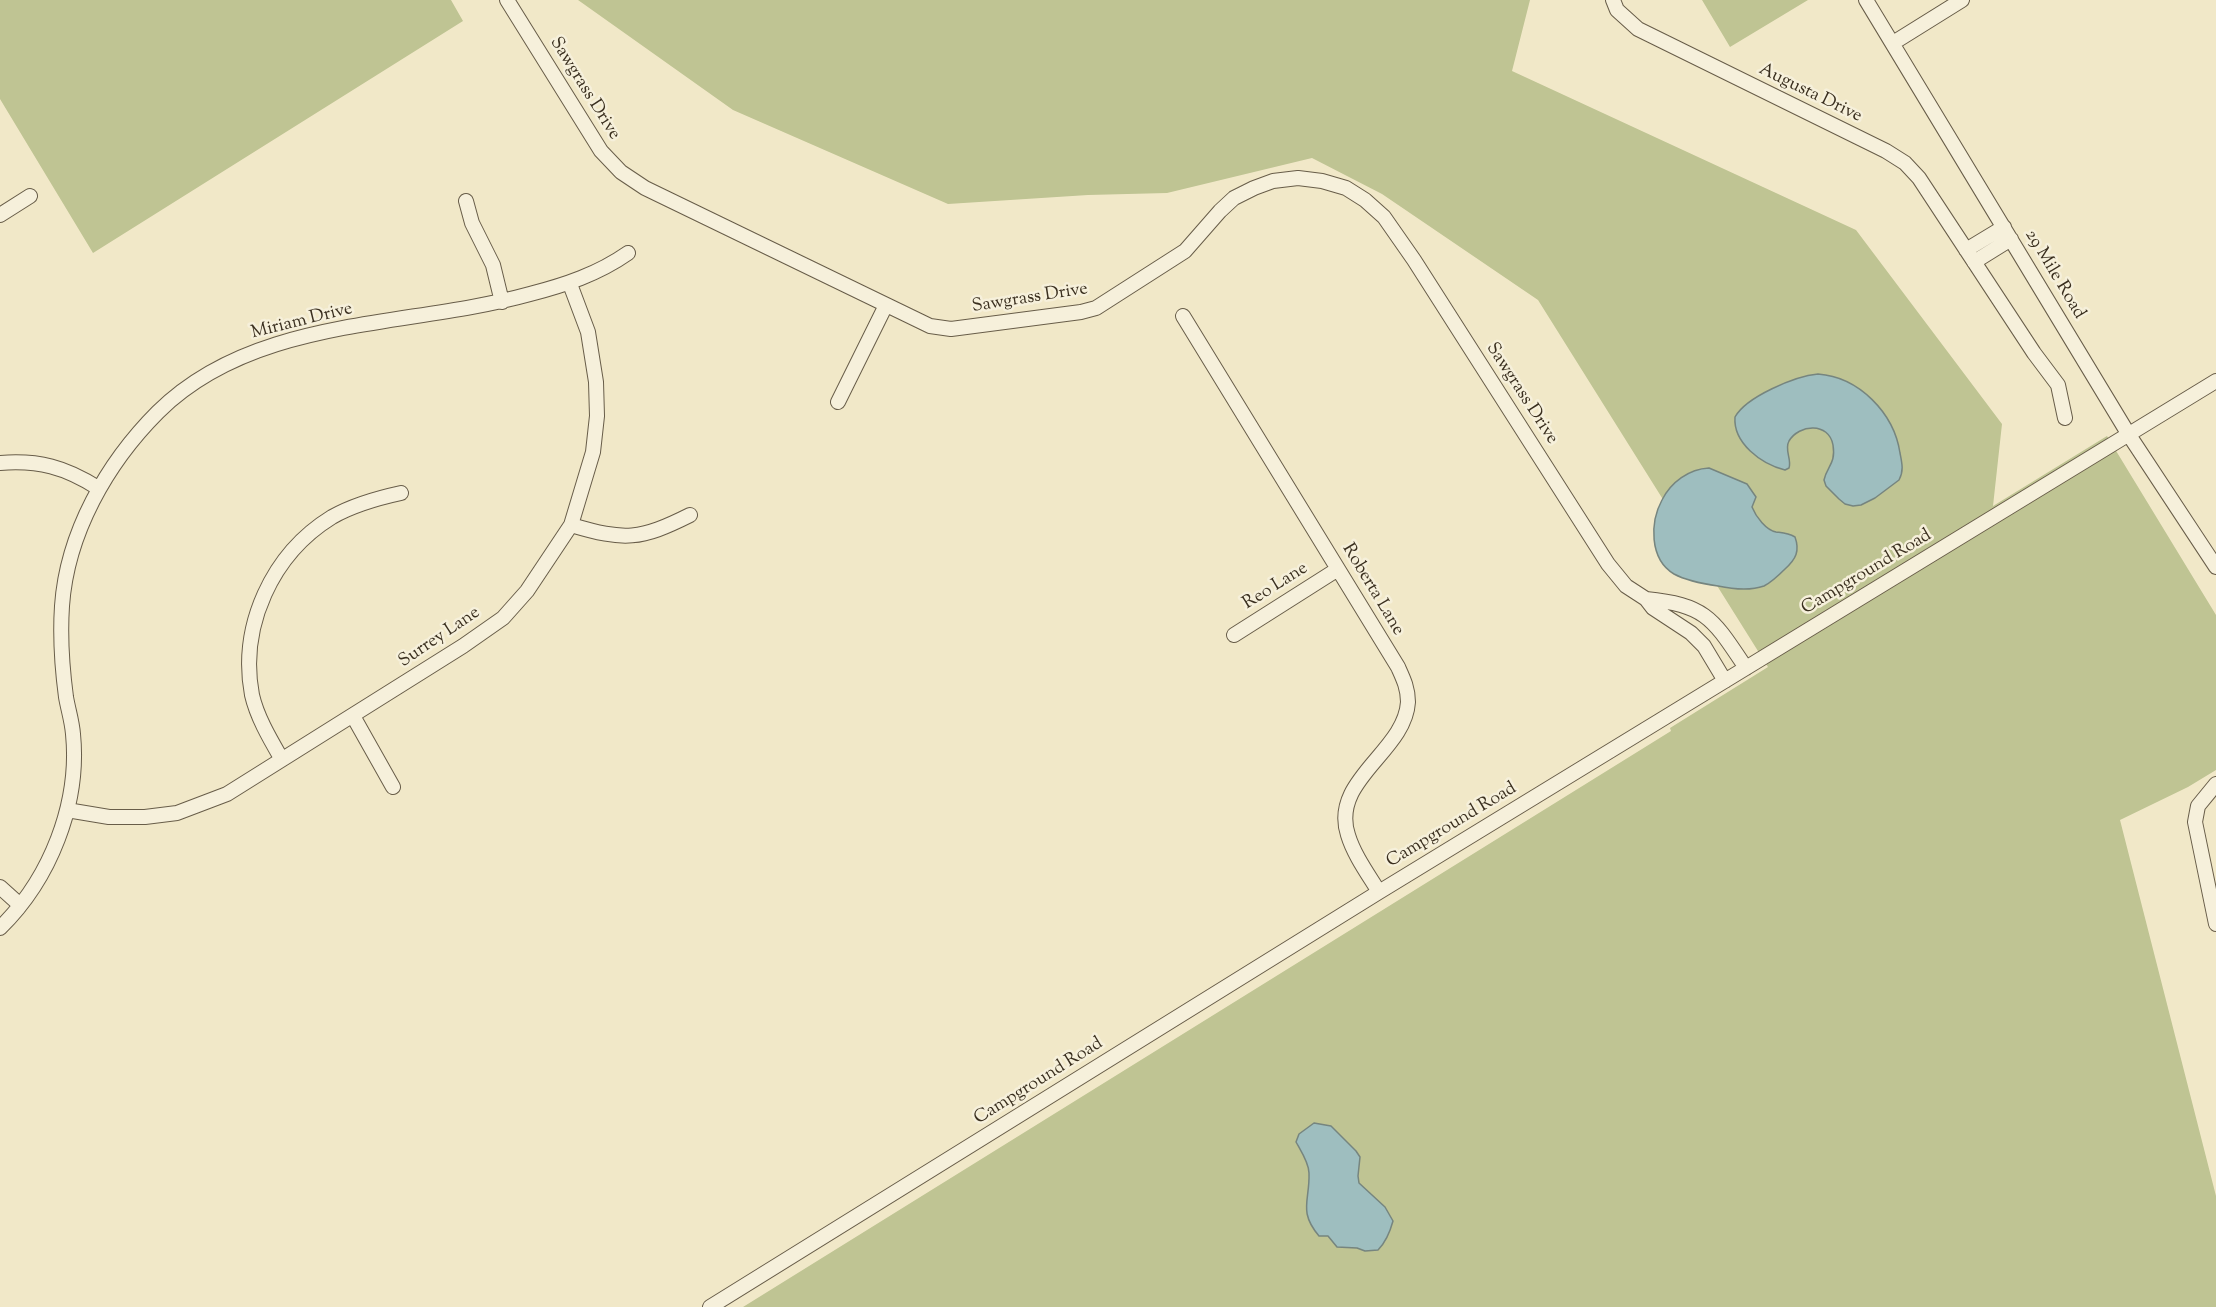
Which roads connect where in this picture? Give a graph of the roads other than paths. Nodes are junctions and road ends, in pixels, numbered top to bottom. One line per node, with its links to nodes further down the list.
1 (507, 0): 15 (street, Sawgrass Drive)
2 (1613, 0): 12 (street, Augusta Drive)
3 (1866, 0): 5 (street, 29 Mile Road)
4 (1962, 0): 5 (street)
5 (1893, 43): 9 (street, 29 Mile Road)
6 (30, 196): 8 (street)
7 (466, 201): 14 (street)
8 (0, 215)
9 (2004, 227): 10 (street, 29 Mile Road); 12 (street)
10 (2012, 239): 12 (street); 20 (street, 29 Mile Road)
11 (628, 253): 13 (street, Miriam Drive)
12 (1970, 256): 19 (street, Augusta Drive)
13 (570, 284): 14 (street, Miriam Drive); 25 (street, Surrey Lane)
14 (502, 302): 22 (street, Miriam Drive)
15 (886, 305): 18 (street); 28 (street, Sawgrass Drive)
16 (1183, 316): 27 (street, Roberta Lane)
17 (2216, 381): 20 (street, Campground Road)
18 (838, 402)
19 (2064, 418)
20 (2129, 435): 26 (street, 29 Mile Road); 32 (street, Campground Road)
21 (0, 463): 22 (street)
22 (98, 488): 38 (street, Miriam Drive)
23 (401, 494): 35 (street)
24 (690, 515): 25 (street)
25 (571, 525): 34 (street, Surrey Lane)
26 (2215, 562)
27 (1338, 569): 31 (street, Reo Lane); 40 (street, Roberta Lane)
28 (1646, 599): 29 (street); 30 (street, Sawgrass Drive)
29 (1698, 611): 30 (street); 32 (street)
30 (1684, 629): 33 (street, Sawgrass Drive)
31 (1234, 635)
32 (1746, 668): 33 (street, Campground Road)
33 (1725, 681): 40 (street, Campground Road)
34 (353, 716): 35 (street, Surrey Lane); 37 (street)
35 (281, 758): 38 (street, Surrey Lane)
36 (2216, 784): 42 (street)
37 (393, 787)
38 (67, 810): 41 (street, Miriam Drive)
39 (0, 887): 41 (street)
40 (1379, 892): 44 (street, Campground Road)
41 (20, 905): 43 (street, Miriam Drive)
42 (2216, 924)
43 (0, 928)
44 (710, 1307)

